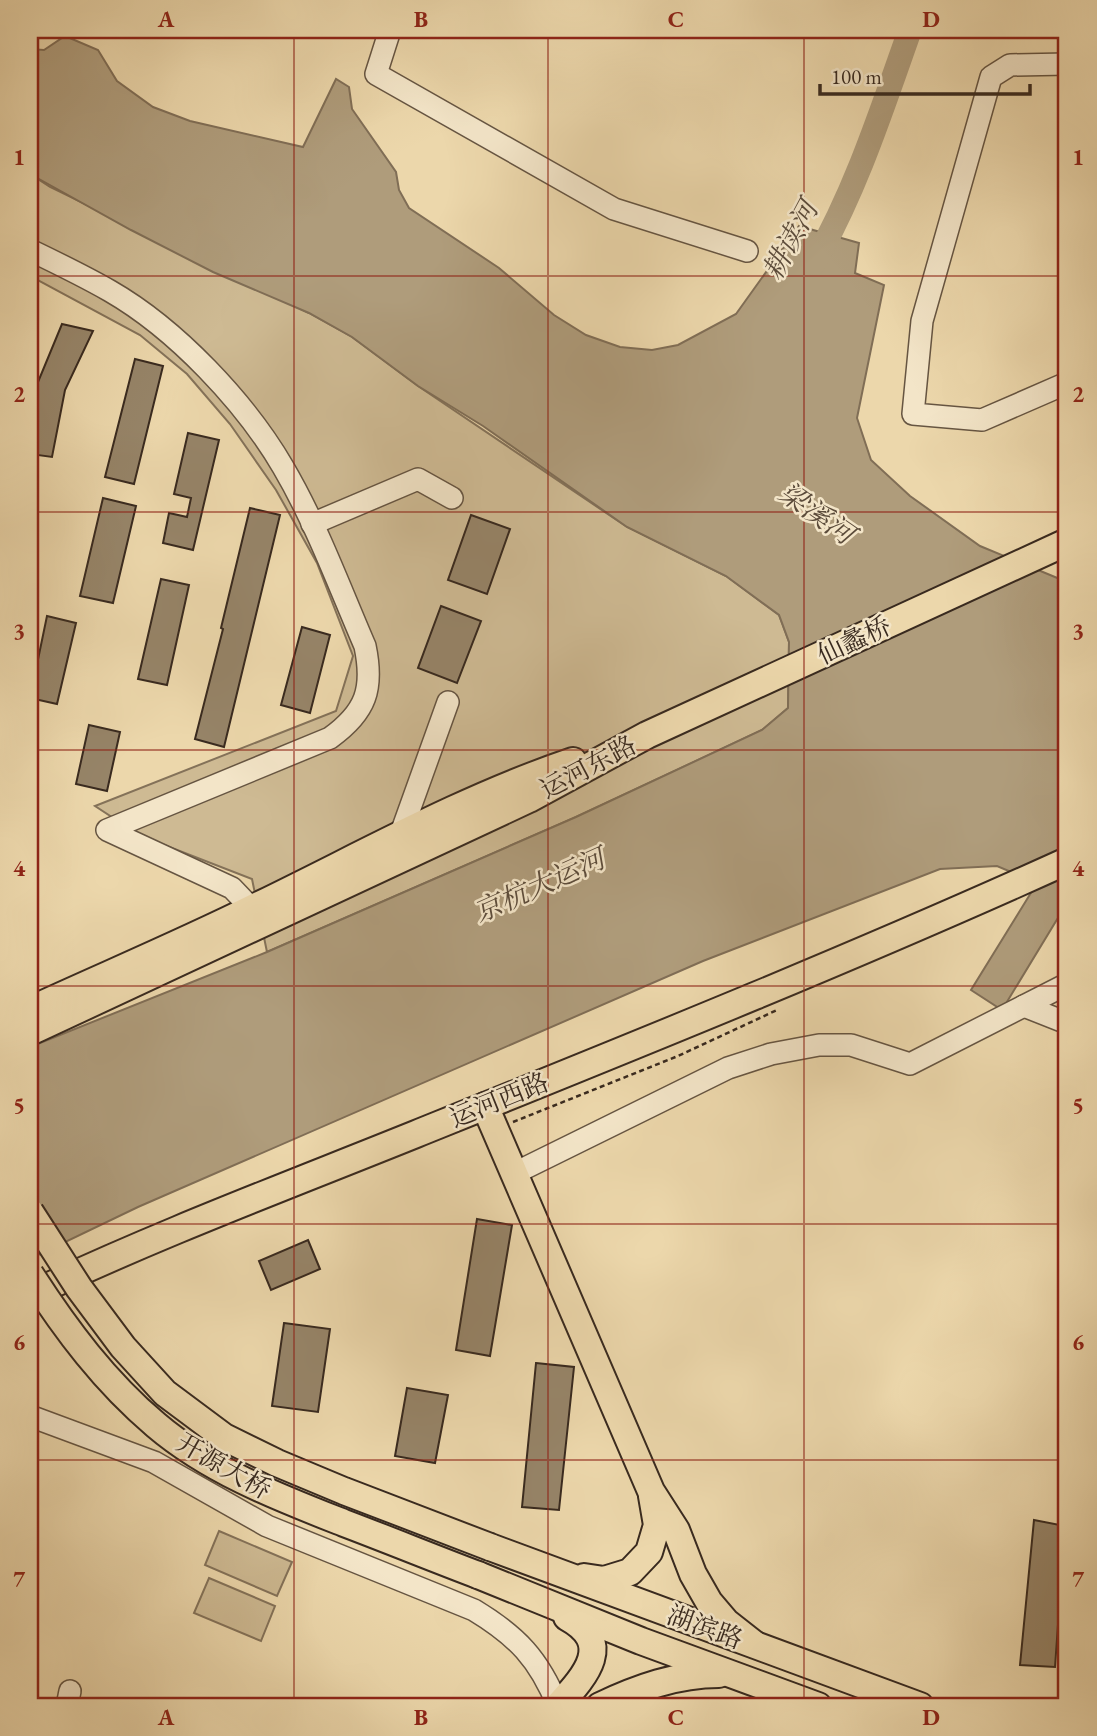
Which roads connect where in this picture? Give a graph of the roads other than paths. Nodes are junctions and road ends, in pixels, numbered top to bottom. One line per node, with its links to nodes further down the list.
1 (390, 30): 4 (street)
2 (1067, 64): 5 (street)
3 (30, 250): 7 (street)
4 (747, 251)
5 (1067, 383)
6 (452, 498): 7 (street)
7 (312, 524): 13 (street)
8 (1064, 543): 10 (main road, 仙蠡桥)
9 (448, 702): 11 (street)
10 (647, 735): 11 (main road, 运河东路); 18 (main road, 运河东路)
11 (401, 834): 13 (main road, 运河东路)
12 (1067, 861): 19 (main road, 运河西路)
13 (252, 909): 16 (main road, 运河东路)
14 (1067, 984): 15 (street)
15 (1024, 1006): 17 (street); 20 (street)
16 (30, 1010)
17 (1067, 1023)
18 (30, 1032)
19 (485, 1106): 20 (main road); 23 (main road, 运河西路)
20 (515, 1173): 25 (main road)
21 (30, 1212): 26 (main road, 湖滨路, bridge)
22 (30, 1274): 27 (main road, 开源大桥, bridge)
23 (30, 1295)
24 (30, 1416): 31 (street)
25 (651, 1491): 26 (main road); 29 (main road)
26 (557, 1573): 29 (main road, 湖滨路)
27 (478, 1576): 28 (main road, 湖滨路)
28 (528, 1596): 30 (main road, 湖滨路); 31 (main road)
29 (754, 1644): 34 (main road, 湖滨路)
30 (730, 1674): 32 (main road); 33 (main road, 湖滨路)
31 (558, 1706)
32 (600, 1706)
33 (818, 1706)
34 (920, 1706)

